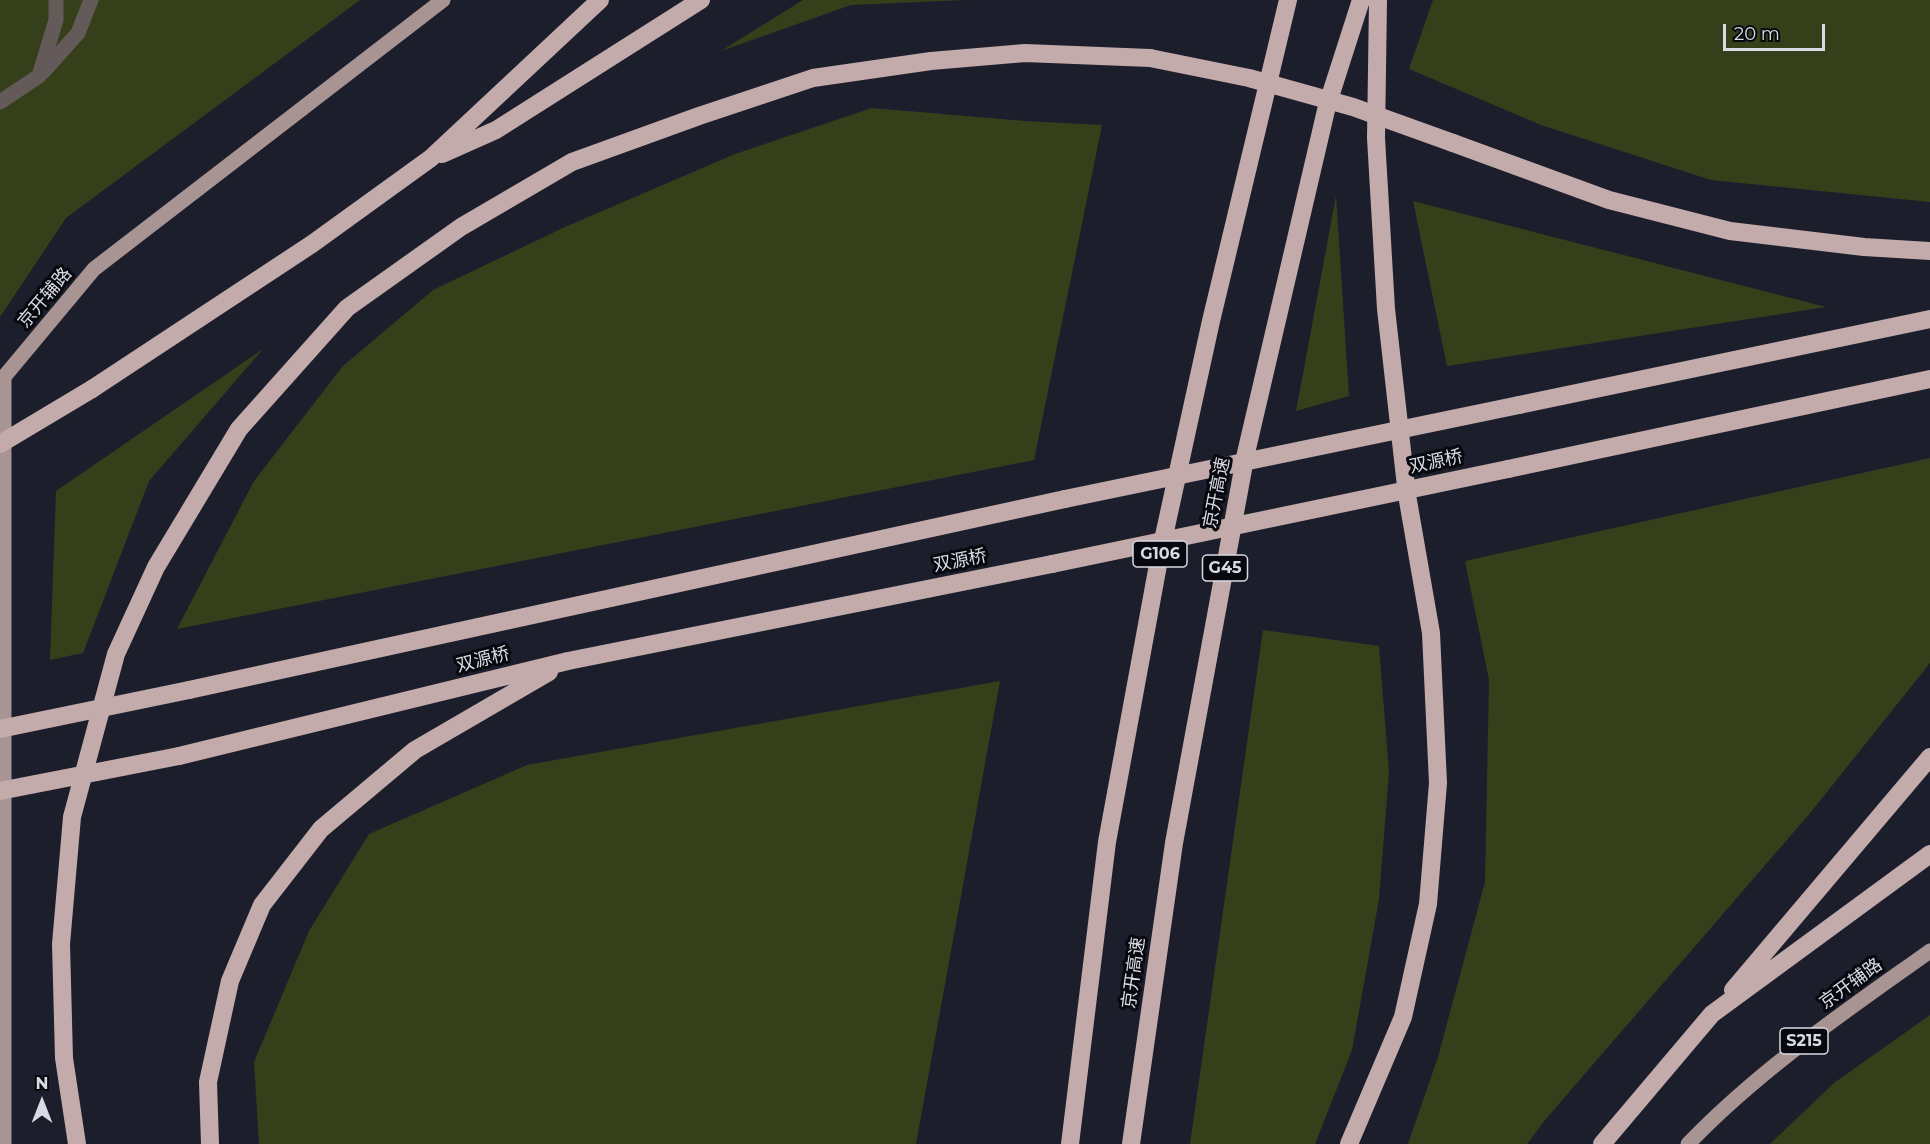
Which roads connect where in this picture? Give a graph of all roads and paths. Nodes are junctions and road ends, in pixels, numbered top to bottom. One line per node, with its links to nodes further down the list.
1 (56, 0): 9 (lane)
2 (91, 0): 9 (lane)
3 (442, 0): 24 (main road, 京开辅路)
4 (600, 0): 11 (highway)
5 (701, 0): 11 (highway)
6 (1288, 0): 23 (highway, G106)
7 (1360, 0): 29 (highway, 京开高速 / G45)
8 (1378, 0): 30 (highway)
9 (39, 76): 10 (lane)
10 (0, 102)
11 (431, 158): 15 (highway, bridge)
12 (1930, 250): 25 (highway, bridge)
13 (1930, 319): 17 (highway, 双源桥, bridge)
14 (1930, 379): 16 (highway, 双源桥, bridge)
15 (0, 444)
16 (568, 661): 19 (highway, 双源桥, bridge); 26 (highway)
17 (0, 729)
18 (1930, 757): 22 (highway)
19 (0, 791)
20 (1930, 854): 22 (highway)
21 (1930, 951): 32 (main road, 京开辅路 / S215)
22 (1713, 1014): 31 (highway)
23 (1073, 1116): 27 (highway); 28 (highway)
24 (4, 1144)
25 (77, 1144)
26 (210, 1144)
27 (1060, 1144)
28 (1070, 1144)
29 (1131, 1144)
30 (1349, 1144)
31 (1602, 1144)
32 (1688, 1144)

